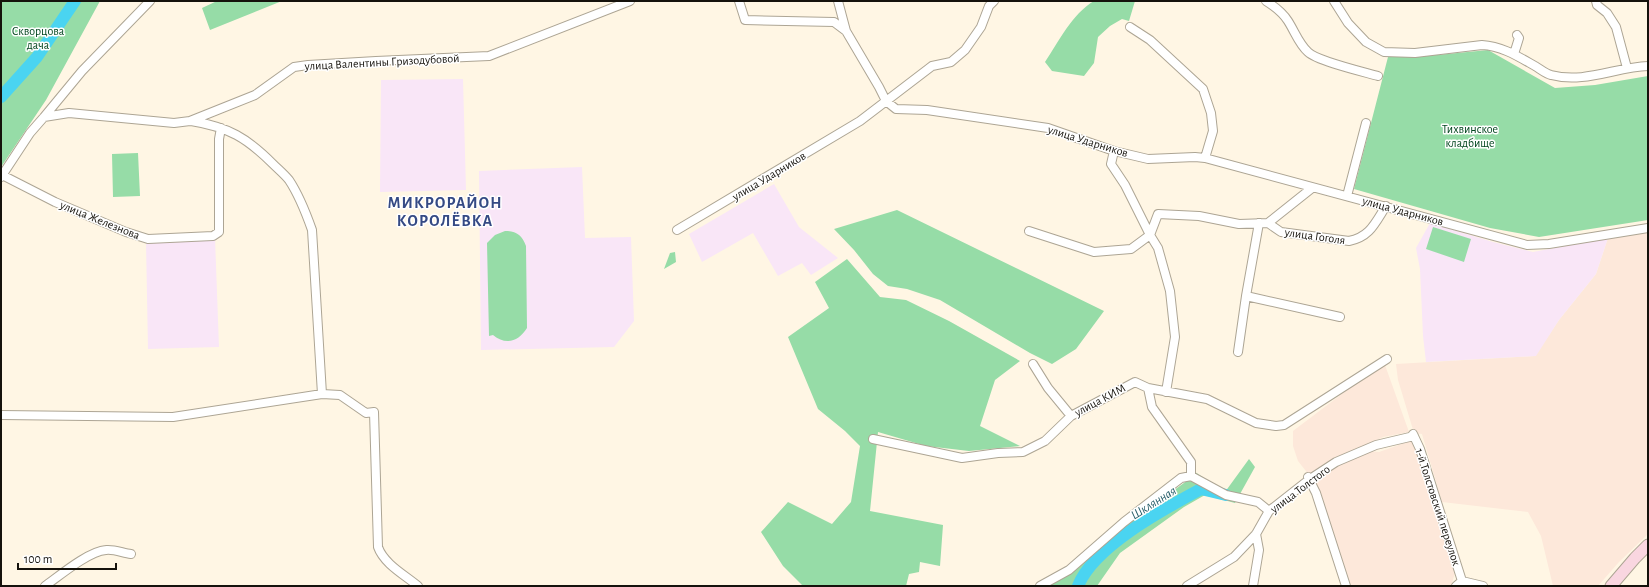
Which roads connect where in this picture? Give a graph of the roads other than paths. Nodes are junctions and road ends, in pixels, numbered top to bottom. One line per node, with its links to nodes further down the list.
1 (150, 1): 17 (street)
2 (630, 1): 18 (street, улица Валентины Гризодубовой)
3 (739, 1): 10 (street)
4 (838, 1): 10 (street)
5 (994, 1): 16 (street)
6 (1266, 1): 15 (street)
7 (1334, 1): 12 (street)
8 (1596, 1): 14 (street)
9 (1130, 27): 22 (street)
10 (846, 30): 16 (street)
11 (1517, 35): 12 (street)
12 (1514, 54): 14 (street)
13 (1648, 66): 14 (street)
14 (1627, 68)
15 (1378, 76)
16 (886, 101): 21 (street, улица Ударников); 30 (street, улица Ударников)
17 (44, 116): 18 (street, улица Валентины Гризодубовой); 23 (street)
18 (190, 121): 20 (street)
19 (1366, 124): 25 (street)
20 (221, 128): 23 (street, улица Железнова); 40 (street)
21 (1114, 151): 22 (street, улица Ударников); 32 (street)
22 (1205, 158): 24 (street, улица Ударников)
23 (2, 176)
24 (1312, 188): 25 (street, улица Ударников); 28 (street)
25 (1347, 196): 26 (street, улица Ударников)
26 (1386, 206): 28 (street, улица Гоголя); 29 (street, улица Ударников)
27 (1259, 223): 28 (street, улица Гоголя); 32 (street, улица Гоголя); 33 (street)
28 (1268, 223)
29 (1648, 228)
30 (677, 230)
31 (1029, 231): 32 (street)
32 (1150, 235): 39 (street)
33 (1246, 296): 34 (street); 35 (street)
34 (1340, 317)
35 (1238, 352)
36 (1387, 359): 39 (street, улица КИМ)
37 (1034, 364): 42 (street)
38 (1148, 388): 39 (street, улица КИМ); 42 (street, улица КИМ); 45 (street)
39 (1166, 392)
40 (322, 394): 41 (street); 53 (street)
41 (1, 415)
42 (1071, 416): 44 (street, улица КИМ)
43 (1413, 435): 46 (street, улица Толстого); 51 (street, 1-й Толстовский переулок)
44 (873, 439)
45 (1191, 476): 47 (street); 54 (street)
46 (1309, 478): 47 (street, улица Толстого); 57 (street)
47 (1268, 511): 48 (street, улица Толстого)
48 (1256, 534): 55 (street, улица Толстого); 56 (street)
49 (1648, 545): 59 (main road)
50 (131, 554): 52 (street)
51 (1459, 583): 58 (street)
52 (45, 586)
53 (418, 586)
54 (1040, 586)
55 (1187, 586)
56 (1253, 586)
57 (1346, 586)
58 (1483, 586)
59 (1612, 586)

